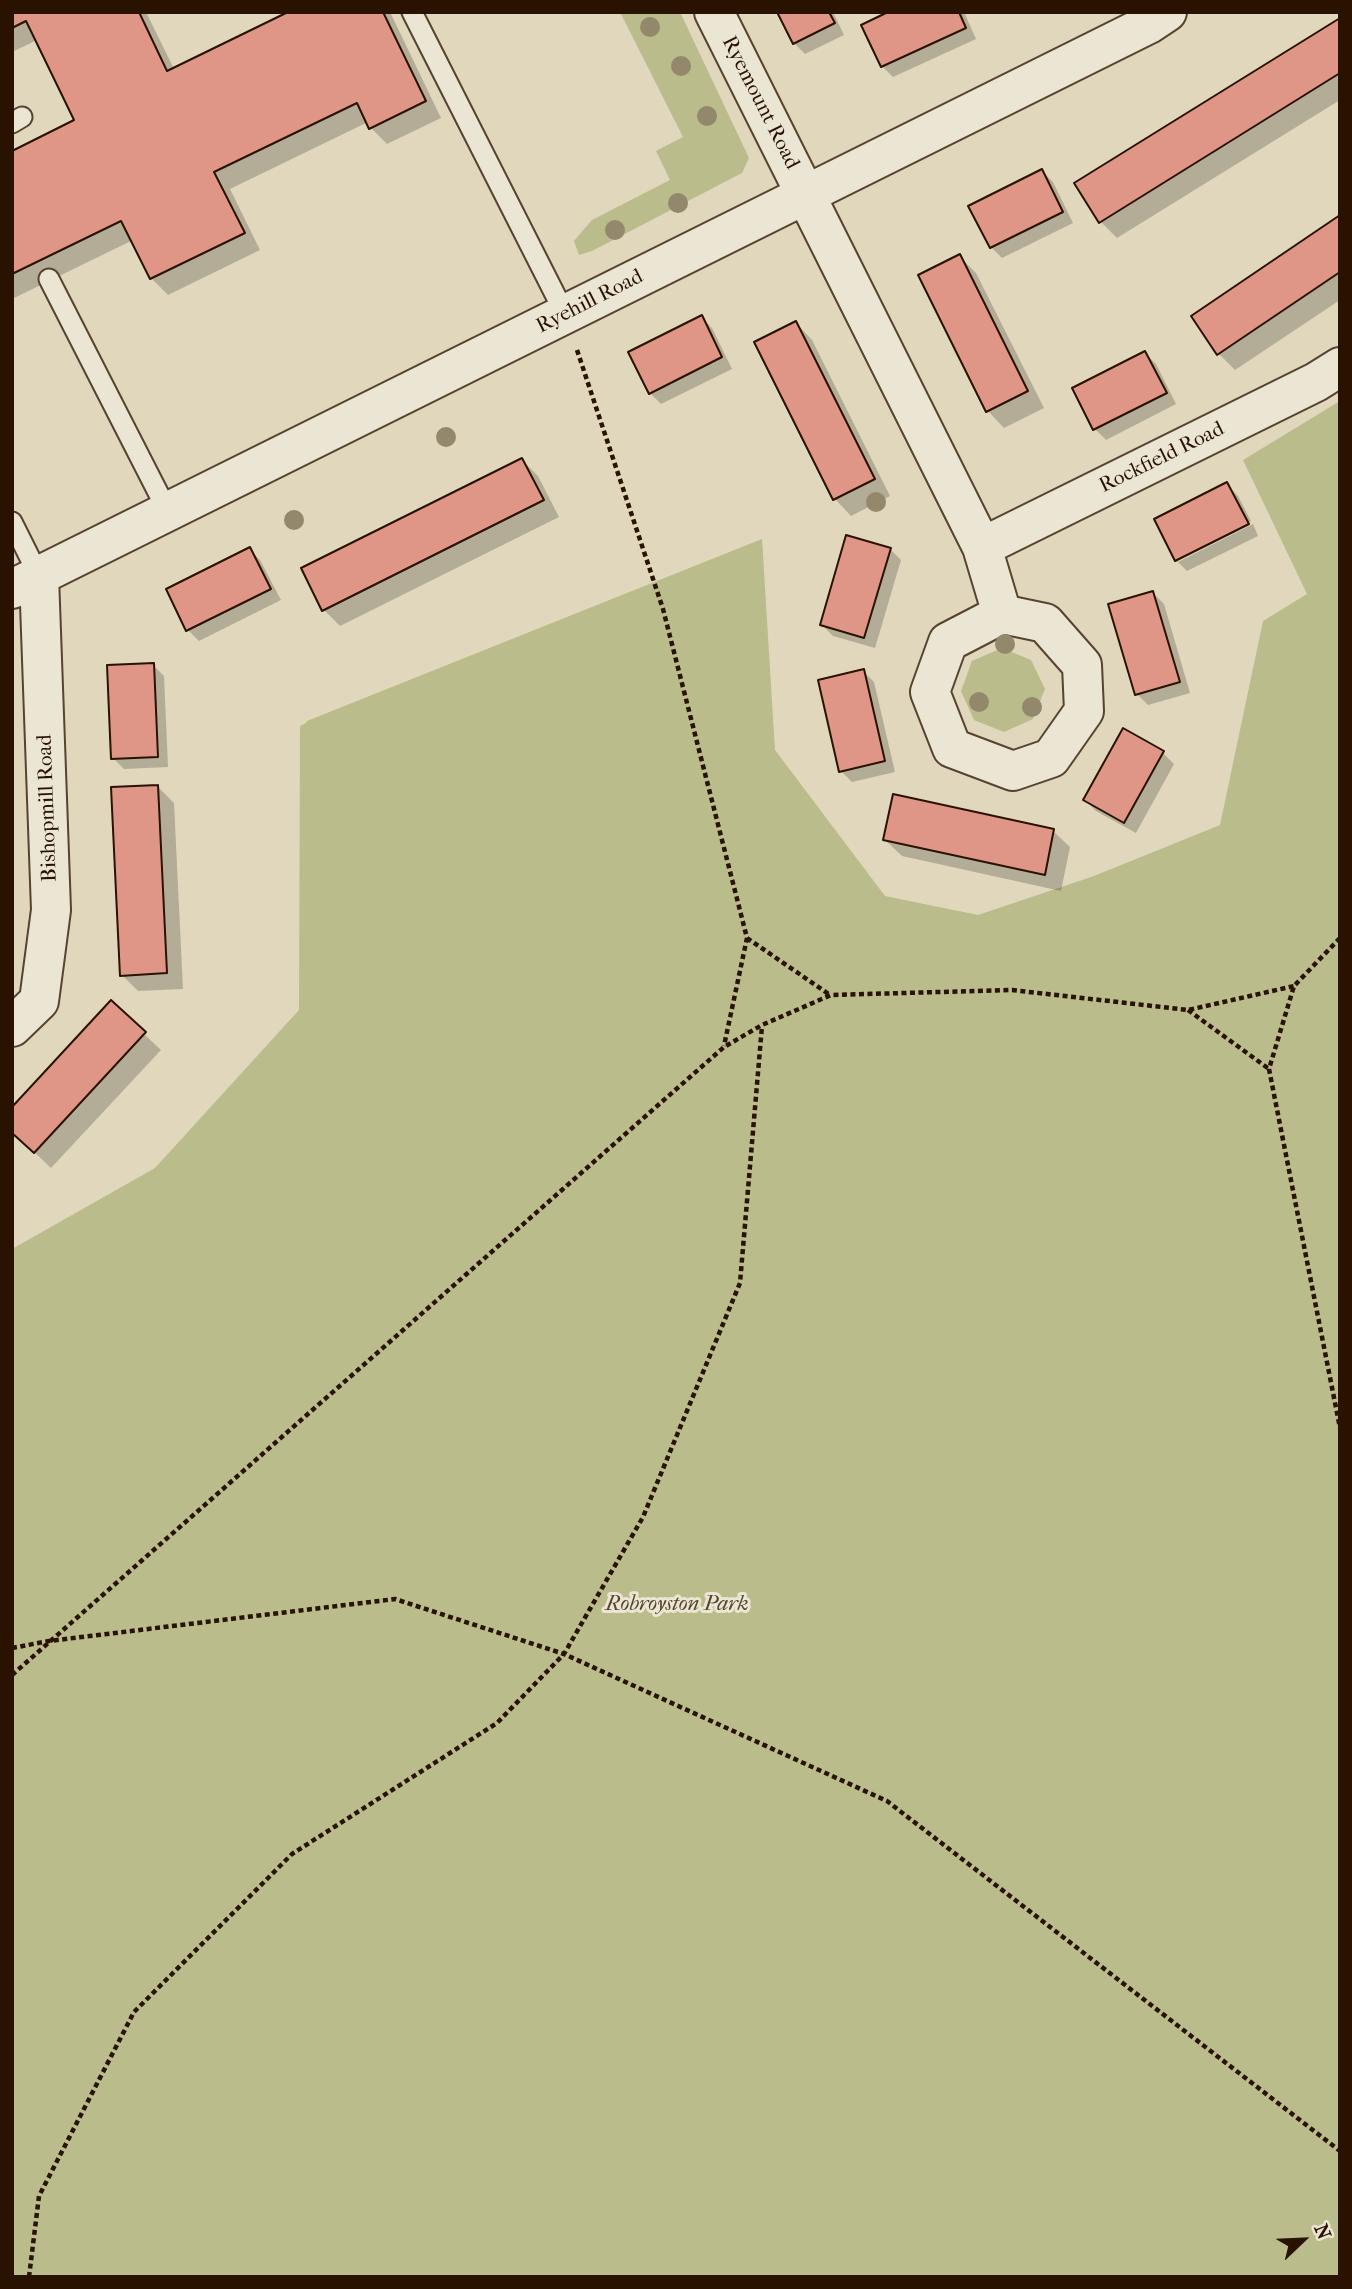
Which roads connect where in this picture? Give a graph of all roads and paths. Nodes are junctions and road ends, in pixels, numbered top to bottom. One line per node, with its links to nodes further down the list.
1 (412, 12): 6 (lane)
2 (714, 12): 4 (street, Ryemount Road)
3 (1167, 12): 4 (street, Ryehill Road)
4 (805, 194): 6 (street, Ryehill Road); 10 (street)
5 (49, 279): 8 (lane)
6 (565, 314): 8 (street, Ryehill Road); 13 (path)
7 (1340, 367): 10 (street, Rockfield Road)
8 (168, 512): 11 (street, Ryehill Road)
9 (12, 522): 11 (lane)
10 (982, 547): 12 (street)
11 (26, 583): 19 (street, Bishopmill Road)
12 (1002, 614)
13 (747, 938): 16 (path); 20 (path)
14 (1340, 938): 15 (path)
15 (1294, 986): 17 (path); 21 (path)
16 (831, 995): 17 (path); 18 (path)
17 (1188, 1010): 21 (path)
18 (762, 1025): 20 (path); 25 (path)
19 (12, 1027)
20 (724, 1047): 23 (path)
21 (1269, 1069): 22 (path)
22 (1340, 1428)
23 (49, 1641): 24 (path); 25 (path); 26 (path)
24 (12, 1648)
25 (564, 1654): 27 (path); 28 (path)
26 (12, 1675)
27 (1340, 2151)
28 (29, 2277)

